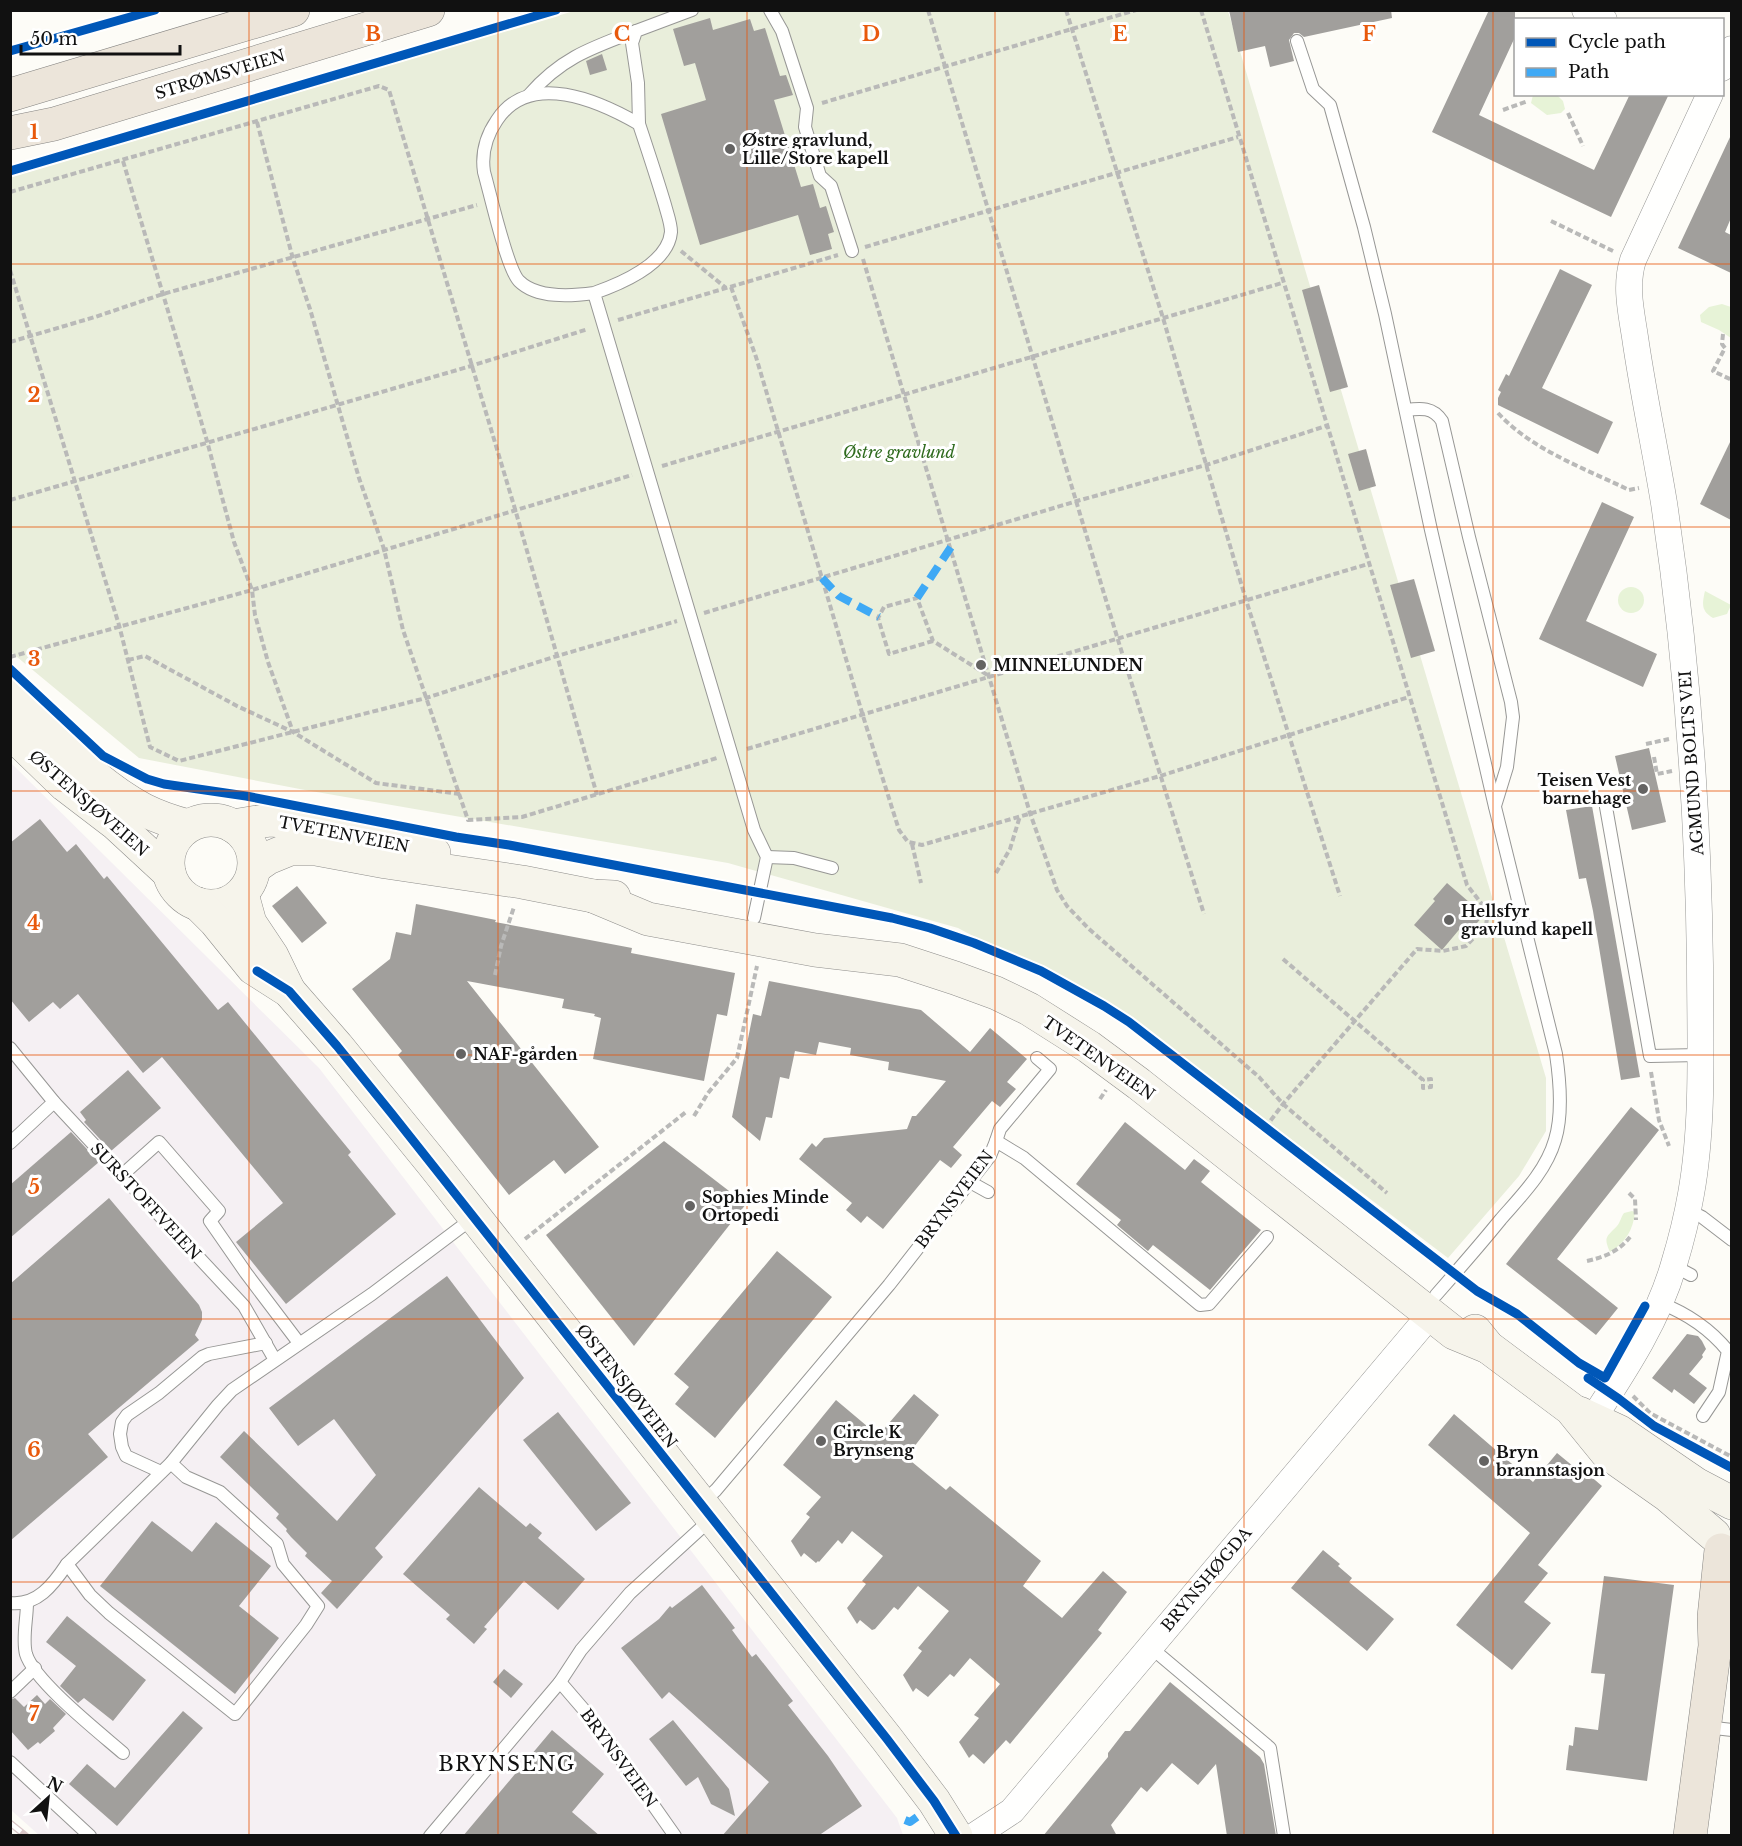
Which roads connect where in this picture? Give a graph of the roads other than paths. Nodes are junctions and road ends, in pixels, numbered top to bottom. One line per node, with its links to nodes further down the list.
1 (293, 10): 11 (highway)
2 (428, 10): 14 (highway, STRØMSVEIEN)
3 (692, 10): 7 (lane)
4 (770, 10): 18 (lane)
5 (1585, 10): 6 (street)
6 (1600, 18)
7 (636, 31): 12 (lane); 15 (lane)
8 (1297, 41): 20 (lane)
9 (1731, 49): 10 (street)
10 (1724, 64)
11 (10, 95)
12 (529, 95): 15 (lane); 19 (lane)
13 (1709, 96): 38 (street, AGMUND BOLTS VEI)
14 (54, 124): 16 (highway, STRØMSVEIEN); 17 (highway)
15 (639, 124): 19 (lane)
16 (10, 133)
17 (10, 140)
18 (852, 250)
19 (594, 293): 27 (lane)
20 (1406, 410): 23 (lane); 23 (lane)
21 (10, 696): 26 (main road, ØSTENSJØVEIEN)
22 (10, 732): 29 (main road, ØSTENSJØVEIEN)
23 (1495, 807): 50 (lane)
24 (1606, 807): 38 (lane)
25 (234, 825): 26 (main road); 30 (main road, ØSTENSJØVEIEN); 31 (main road, TVETENVEIEN)
26 (188, 826): 29 (main road, ØSTENSJØVEIEN)
27 (767, 857): 28 (lane); 34 (lane)
28 (832, 868)
29 (169, 873): 33 (main road, ØSTENSJØVEIEN)
30 (248, 880): 31 (main road, TVETENVEIEN); 33 (main road); 36 (main road, ØSTENSJØVEIEN)
31 (519, 893): 32 (main road, TVETENVEIEN)
32 (593, 896): 34 (main road, TVETENVEIEN); 35 (main road, TVETENVEIEN)
33 (198, 904): 36 (main road, ØSTENSJØVEIEN)
34 (755, 909): 35 (main road, TVETENVEIEN)
35 (900, 960): 50 (main road, TVETENVEIEN)
36 (288, 991): 47 (main road, ØSTENSJØVEIEN)
37 (10, 1048): 40 (lane, SURSTOFFVEIEN)
38 (1699, 1055): 46 (street, AGMUND BOLTS VEI)
39 (1037, 1058): 41 (lane)
40 (54, 1102): 42 (lane); 43 (lane, SURSTOFFVEIEN)
41 (996, 1141): 44 (lane, BRYNSVEIEN); 48 (lane, BRYNSVEIEN)
42 (10, 1143)
43 (121, 1176): 52 (lane, SURSTOFFVEIEN); 53 (lane)
44 (970, 1182): 45 (lane); 59 (lane, BRYNSVEIEN)
45 (988, 1192)
46 (1688, 1210): 49 (lane); 51 (street, AGMUND BOLTS VEI)
47 (474, 1217): 53 (lane); 59 (main road, ØSTENSJØVEIEN)
48 (1267, 1237)
49 (1731, 1240)
50 (1439, 1297): 55 (main road, TVETENVEIEN); 65 (street, BRYNSHØGDA)
51 (1660, 1303): 55 (street, AGMUND BOLTS VEI); 56 (lane)
52 (266, 1343): 54 (lane, SURSTOFFVEIEN); 57 (lane)
53 (299, 1343): 54 (lane)
54 (275, 1360): 57 (lane)
55 (1599, 1409): 58 (main road, TVETENVEIEN); 60 (main road, TVETENVEIEN)
56 (1703, 1416)
57 (166, 1468): 61 (lane); 61 (lane)
58 (1731, 1504): 60 (main road)
59 (707, 1511): 68 (lane, BRYNSVEIEN); 76 (main road, ØSTENSJØVEIEN)
60 (1722, 1548): 66 (highway)
61 (67, 1564): 64 (lane)
62 (1731, 1602): 66 (highway)
63 (10, 1603): 64 (lane)
64 (27, 1603): 67 (lane)
65 (1149, 1646): 77 (street, BRYNSHØGDA); 78 (lane)
66 (1715, 1646): 70 (highway)
67 (35, 1668): 69 (lane); 71 (lane)
68 (560, 1682): 74 (lane, BRYNSVEIEN); 75 (lane, BRYNSVEIEN)
69 (10, 1692)
70 (1718, 1728): 79 (highway)
71 (123, 1753)
72 (10, 1762): 73 (lane)
73 (90, 1836)
74 (430, 1836)
75 (675, 1836)
76 (956, 1836)
77 (974, 1836)
78 (1284, 1836)
79 (1690, 1836)

